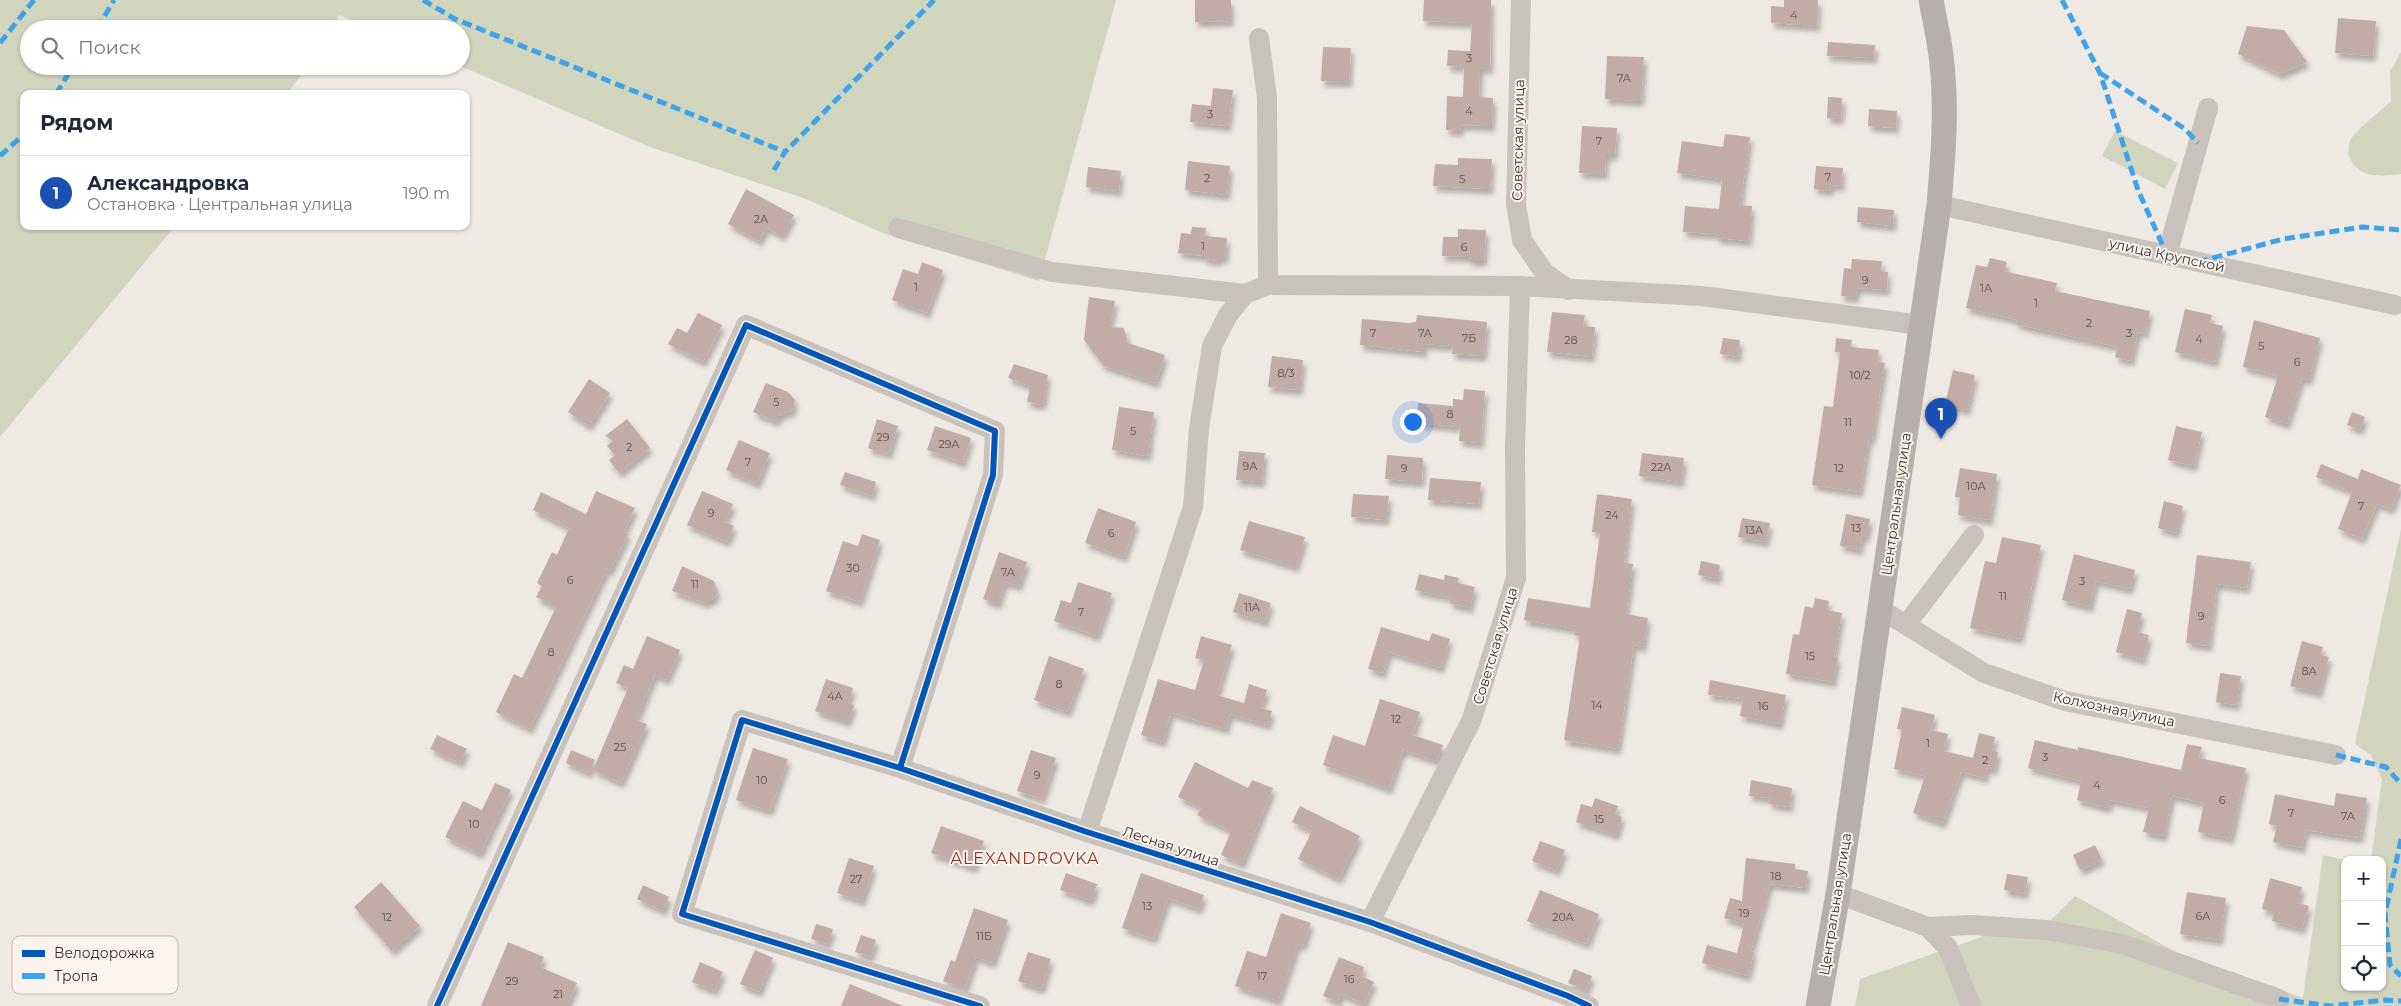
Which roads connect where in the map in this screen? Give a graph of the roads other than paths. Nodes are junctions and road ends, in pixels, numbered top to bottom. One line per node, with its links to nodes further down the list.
1 (1521, 0): 10 (street, Советская улица)
2 (1931, 0): 5 (main road, Центральная улица)
3 (1259, 38): 8 (street)
4 (2208, 108): 7 (street)
5 (1939, 205): 7 (street, улица Крупской); 13 (main road, Центральная улица)
6 (898, 228): 11 (street)
7 (2168, 255): 12 (street, улица Крупской)
8 (1268, 285): 9 (street); 11 (street)
9 (1520, 286): 10 (street); 21 (street, Советская улица)
10 (1569, 290): 13 (street)
11 (1245, 294): 19 (street)
12 (2394, 305)
13 (1921, 325): 15 (main road, Центральная улица)
14 (1974, 535): 16 (street)
15 (1880, 609): 16 (street, Колхозная улица); 20 (main road, Центральная улица)
16 (1906, 625): 17 (street, Колхозная улица)
17 (2336, 755)
18 (900, 768): 19 (street, Лесная улица); 24 (street); 25 (street, Лесная улица)
19 (1086, 832): 21 (street, Лесная улица)
20 (1838, 894): 22 (street); 27 (main road, Центральная улица)
21 (1370, 922): 26 (street, Лесная улица)
22 (1928, 927): 23 (street); 28 (street)
23 (2279, 999)
24 (437, 1006)
25 (980, 1006)
26 (1589, 1006)
27 (1818, 1006)
28 (1971, 1006)

